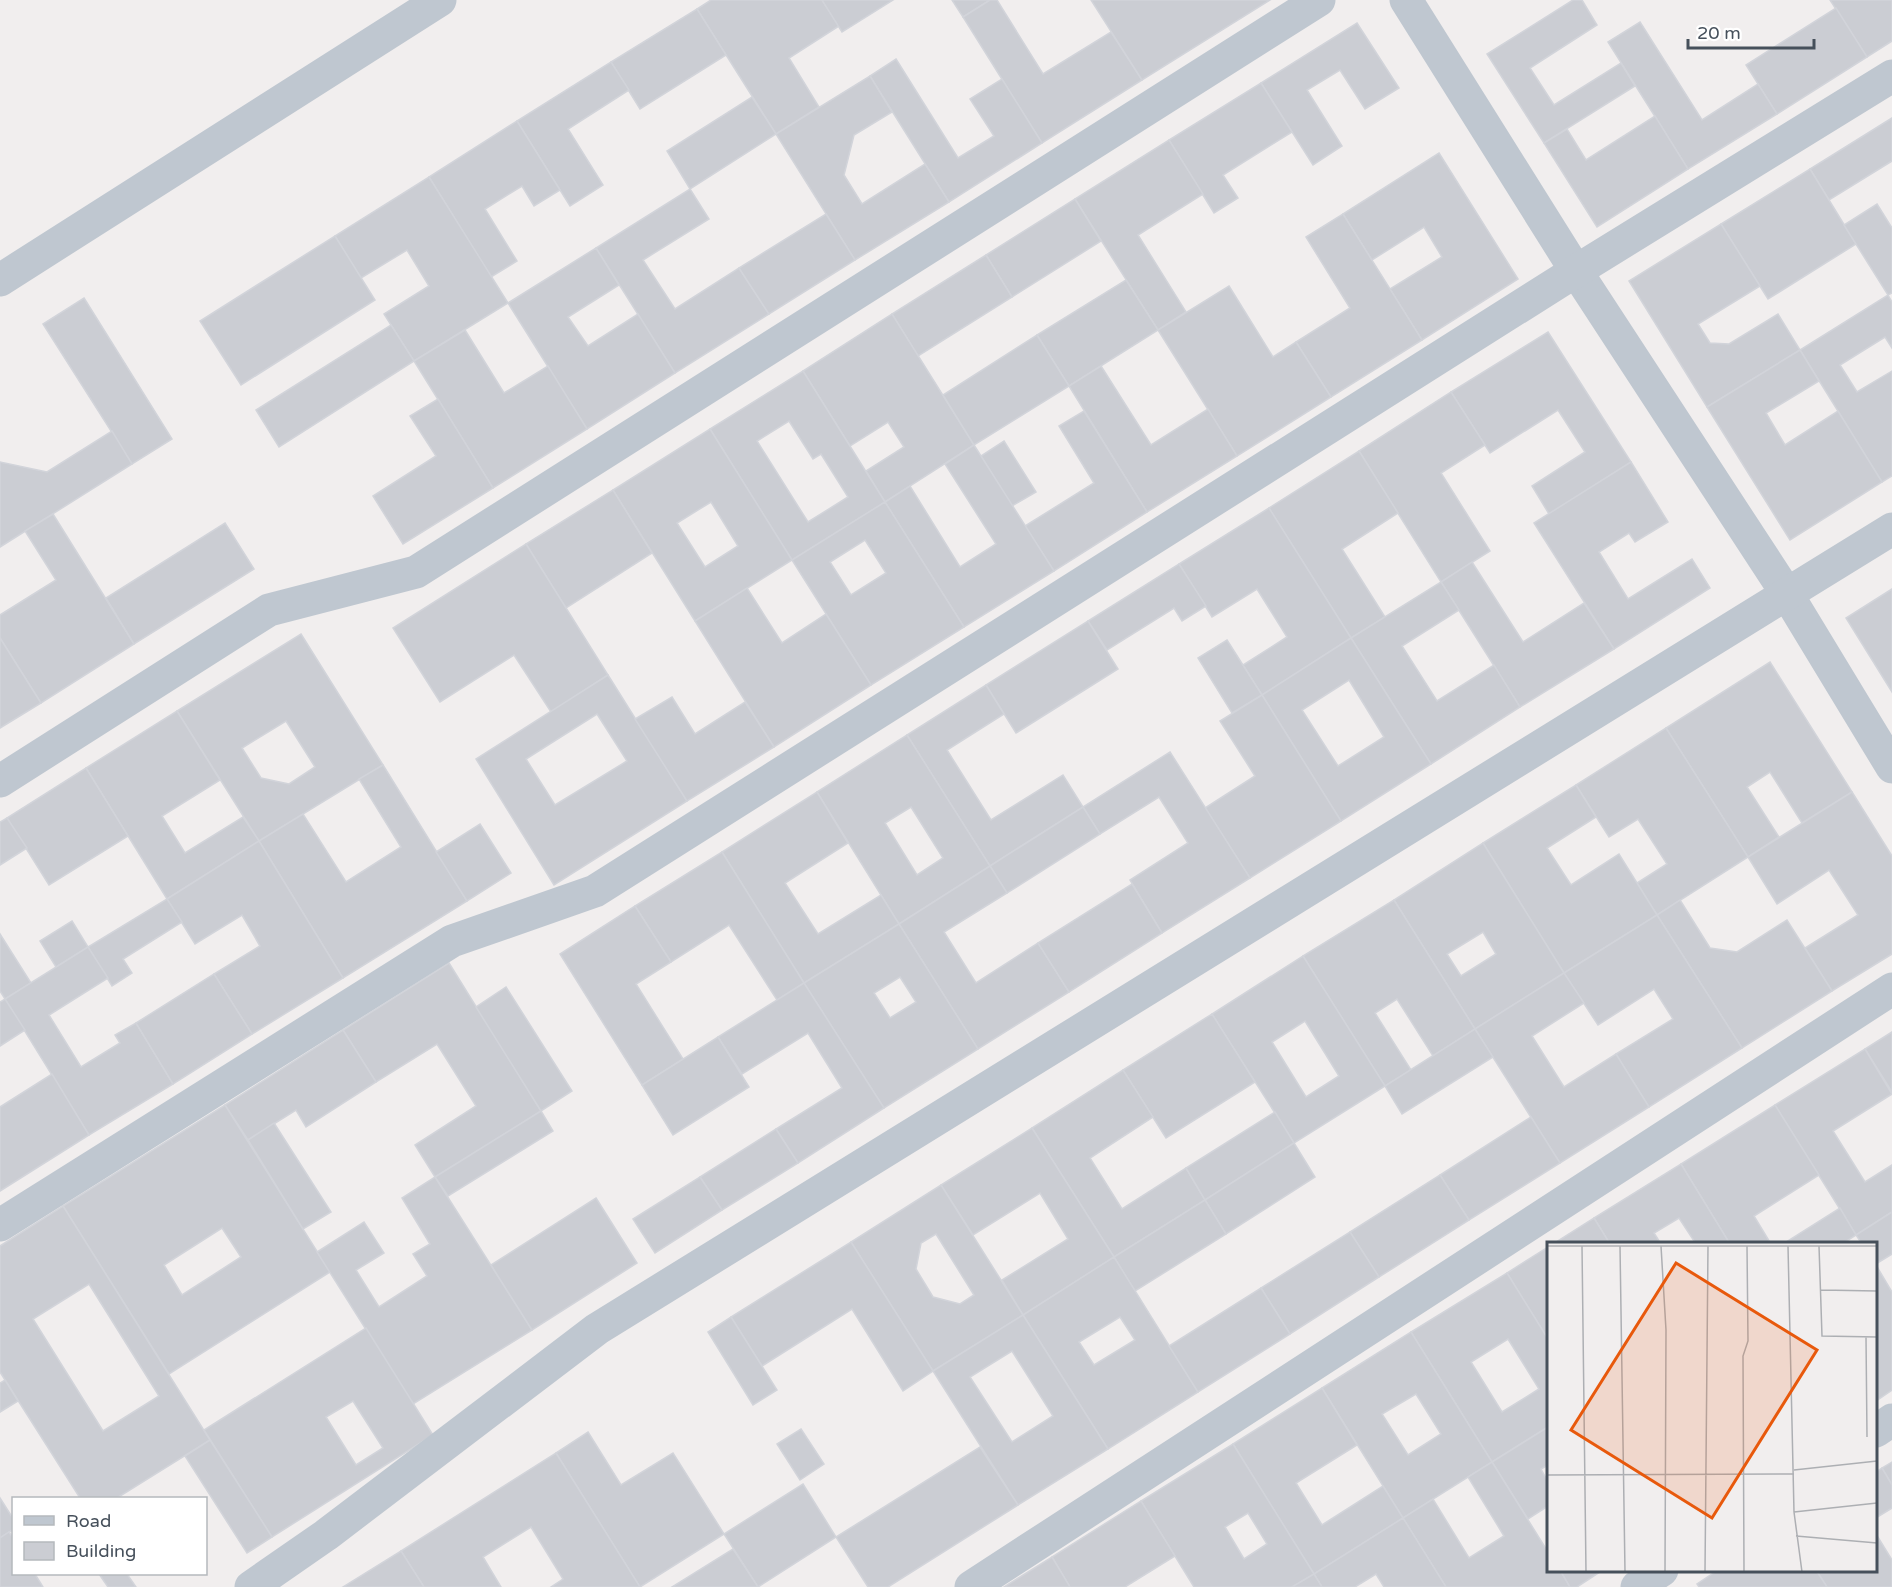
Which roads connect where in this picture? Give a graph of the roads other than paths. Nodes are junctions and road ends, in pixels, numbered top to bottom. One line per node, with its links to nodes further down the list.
1 (440, 0): 6 (street)
2 (1320, 0): 10 (street)
3 (1406, 0): 5 (street)
4 (1892, 76): 5 (street)
5 (1575, 271): 8 (street); 12 (street)
6 (0, 280)
7 (1892, 529): 8 (street)
8 (1787, 594): 9 (street); 16 (street)
9 (1892, 767)
10 (0, 781)
11 (1892, 989): 17 (street)
12 (0, 1225)
13 (1892, 1420): 14 (street)
14 (1877, 1430)
15 (1659, 1572): 18 (street)
16 (250, 1587)
17 (971, 1587)
18 (1637, 1587)

